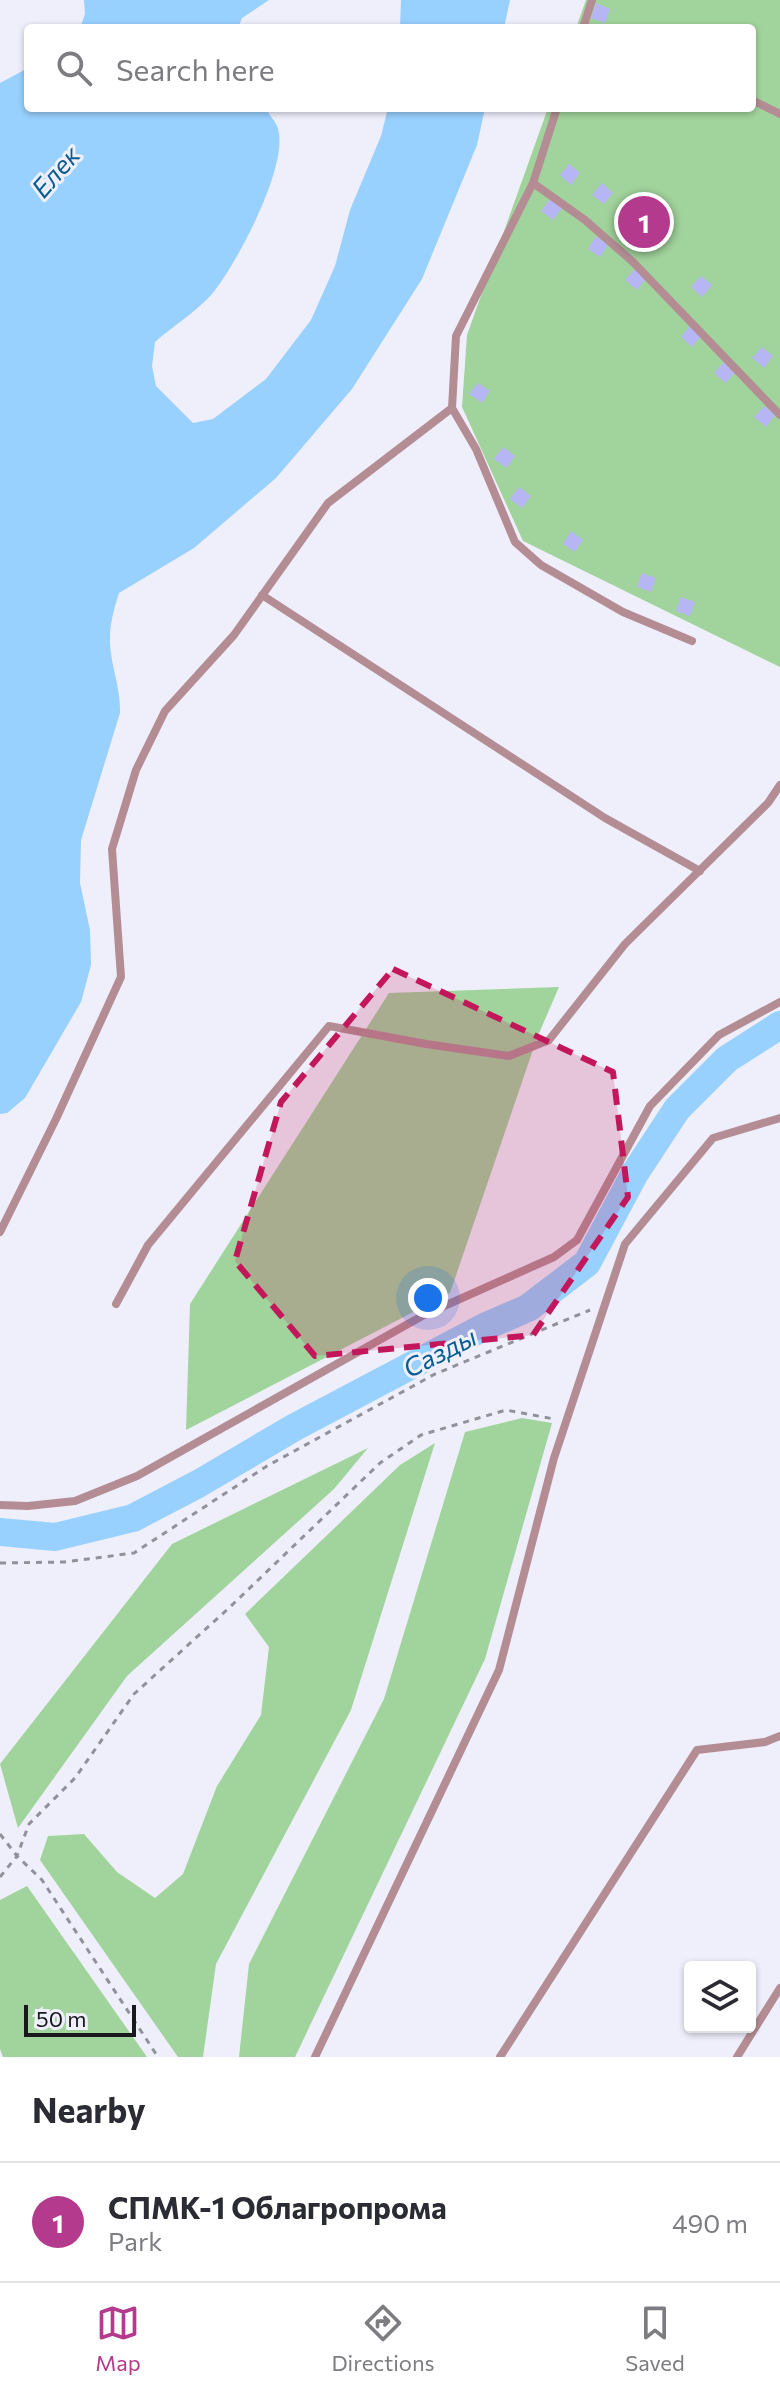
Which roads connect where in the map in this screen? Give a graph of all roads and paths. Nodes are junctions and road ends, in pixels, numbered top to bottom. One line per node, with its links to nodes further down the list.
1 (592, 0): 2 (lane)
2 (587, 24)
3 (756, 102): 5 (lane)
4 (556, 112): 6 (lane)
5 (780, 114)
6 (533, 183): 7 (lane); 8 (lane)
7 (452, 408): 9 (lane); 10 (lane)
8 (780, 415)
9 (262, 595): 12 (lane); 15 (lane)
10 (692, 641)
11 (780, 785): 12 (lane)
12 (700, 871): 16 (lane)
13 (780, 1002): 19 (lane)
14 (780, 1118): 17 (lane)
15 (0, 1232)
16 (116, 1304)
17 (605, 1304): 18 (lane); 20 (path)
18 (566, 1421): 23 (path); 27 (lane)
19 (0, 1505)
20 (0, 1563)
21 (780, 1736): 28 (lane)
22 (0, 1834): 23 (path)
23 (17, 1856): 24 (path); 26 (path)
24 (0, 1877)
25 (780, 1988): 29 (lane)
26 (158, 2057)
27 (315, 2057)
28 (500, 2057)
29 (737, 2057)

